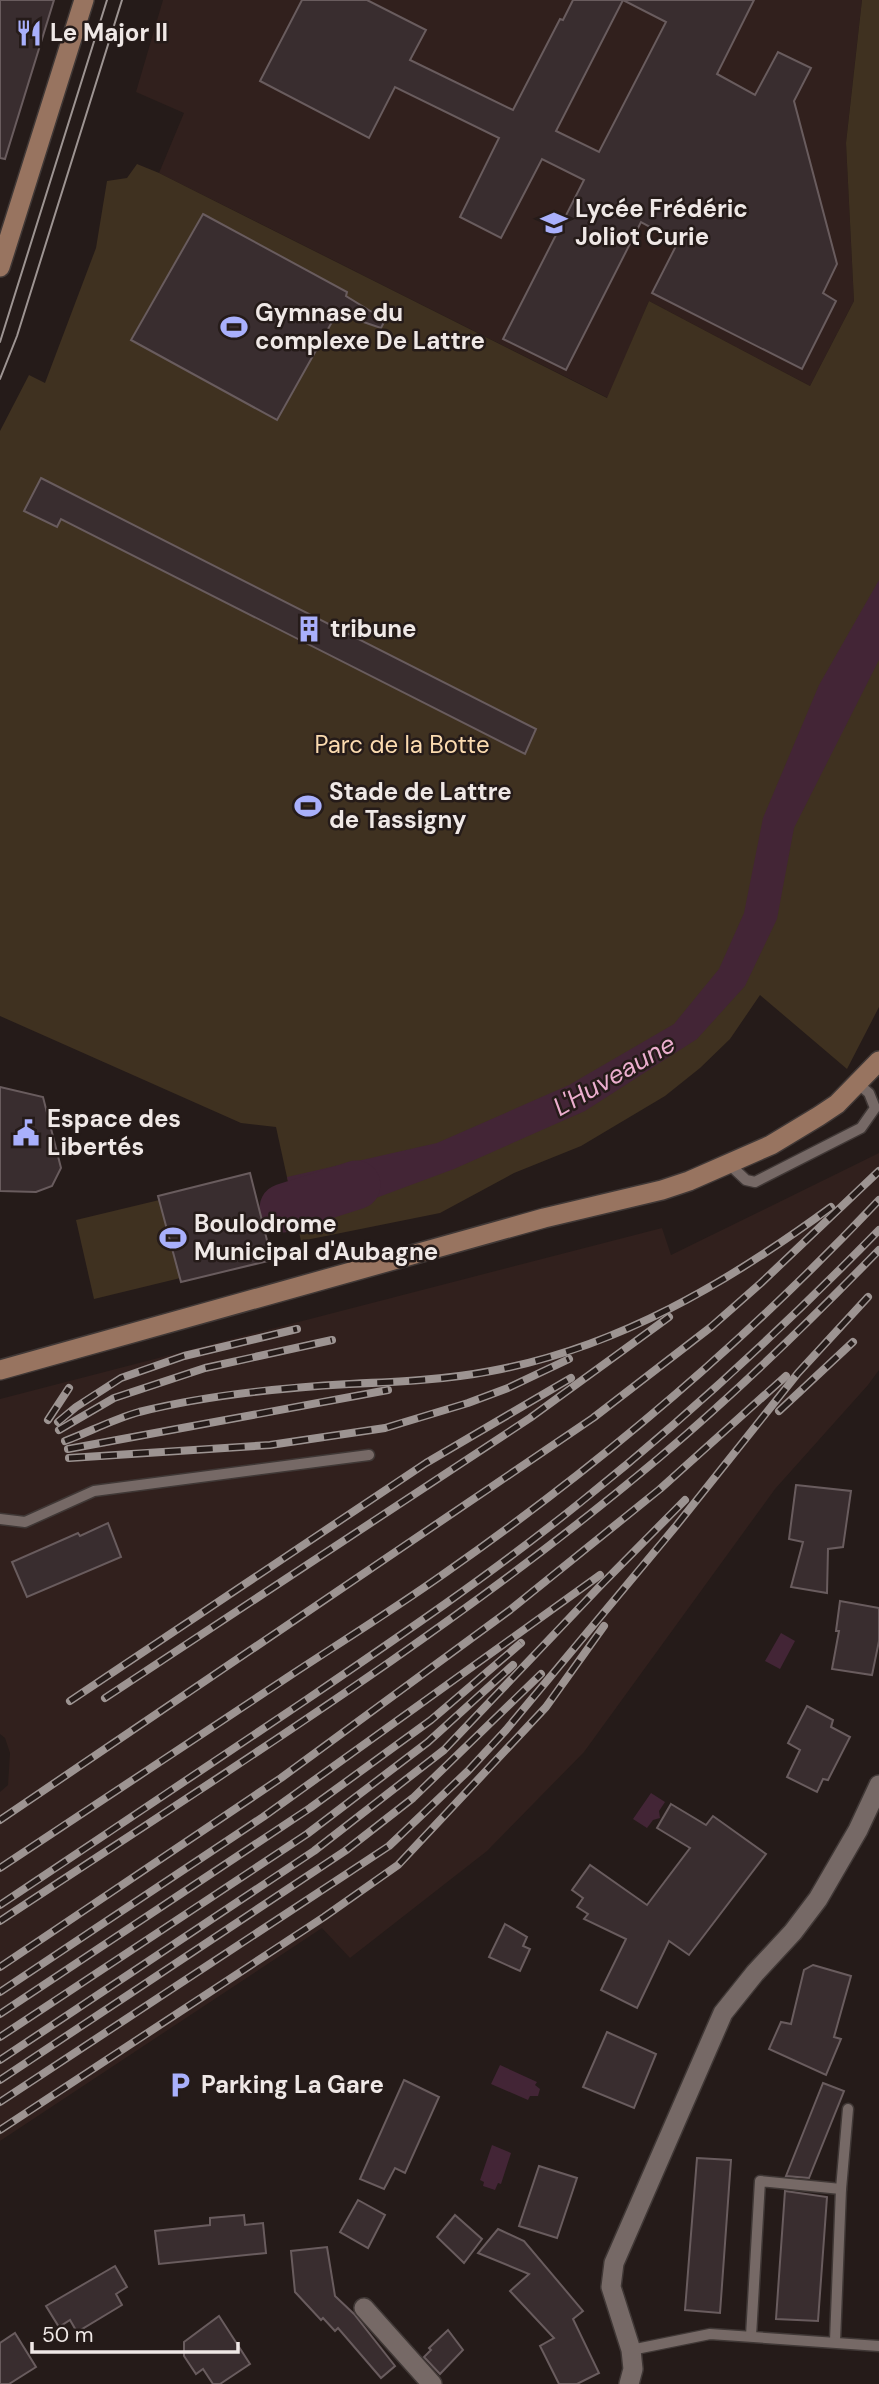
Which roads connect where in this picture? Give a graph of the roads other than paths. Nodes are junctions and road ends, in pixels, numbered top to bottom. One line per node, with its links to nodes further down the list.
1 (84, 0): 2 (main road)
2 (0, 267)
3 (879, 1061): 4 (main road)
4 (858, 1084): 5 (main road); 5 (lane)
5 (729, 1164): 6 (main road)
6 (0, 1370)
7 (369, 1455): 8 (lane)
8 (0, 1519)
9 (879, 1785): 16 (street)
10 (848, 2109): 11 (lane)
11 (841, 2189): 13 (lane); 14 (lane)
12 (364, 2308): 17 (street)
13 (751, 2336): 14 (lane); 16 (lane)
14 (835, 2341): 15 (lane)
15 (879, 2346)
16 (631, 2350): 18 (street)
17 (432, 2384)
18 (629, 2384)

